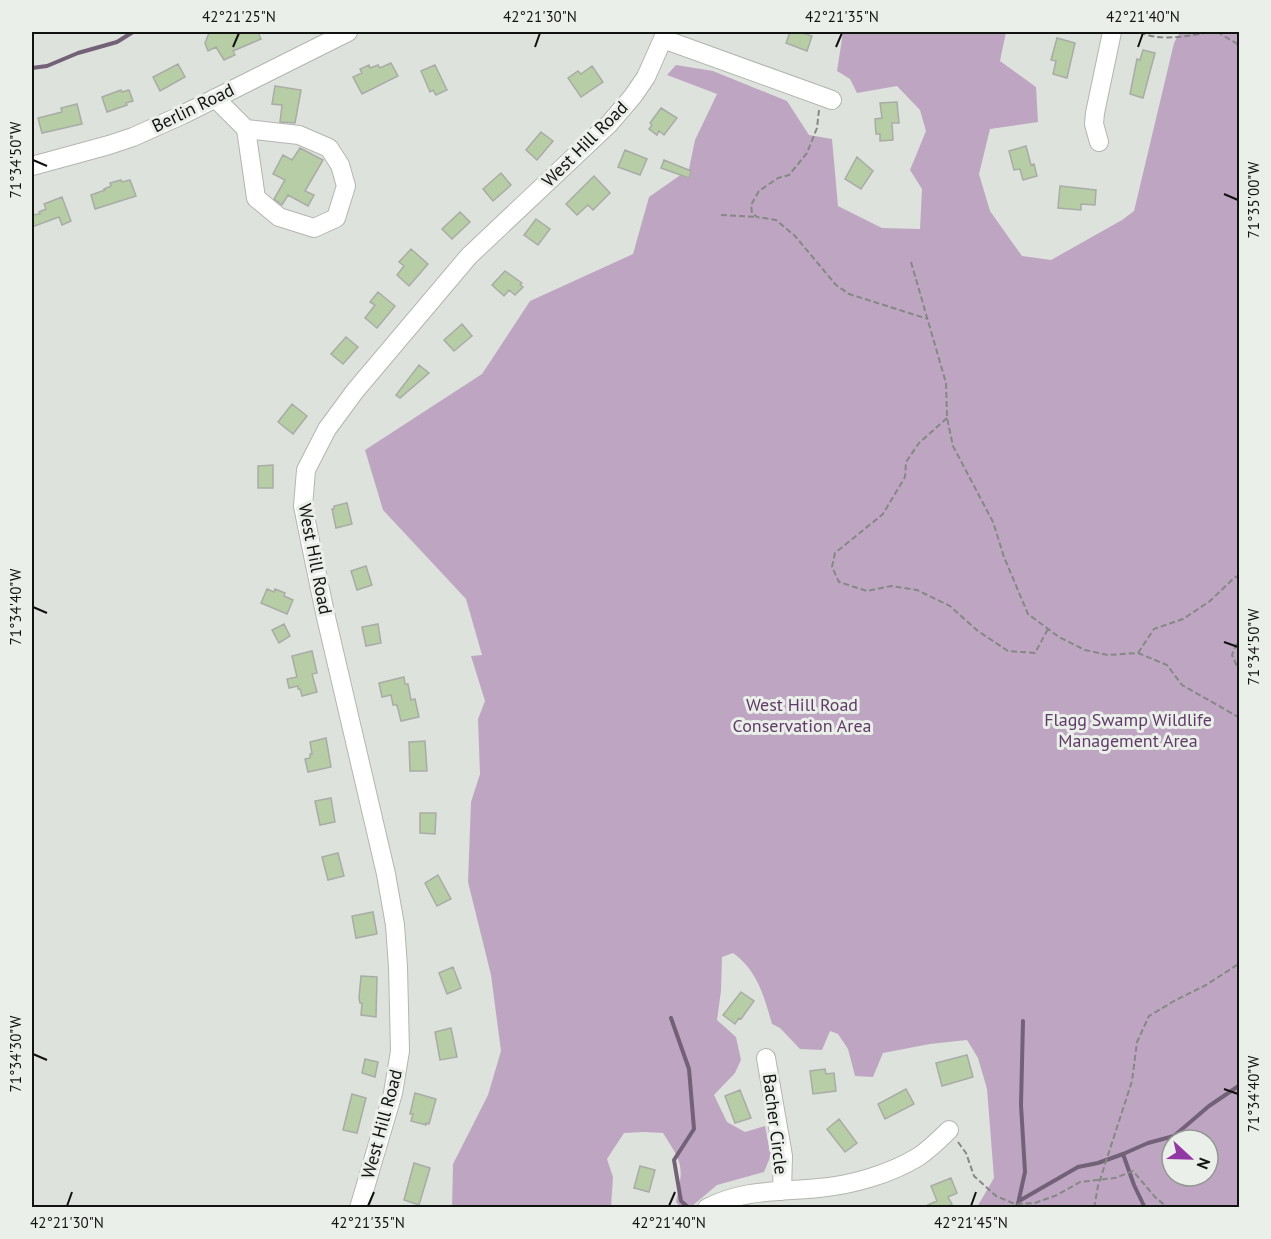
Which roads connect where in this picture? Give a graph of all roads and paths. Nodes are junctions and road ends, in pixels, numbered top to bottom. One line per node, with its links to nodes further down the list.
1 (348, 32): 8 (street, Berlin Road)
2 (1112, 32): 11 (street)
3 (1140, 32): 4 (path)
4 (1210, 32)
5 (1217, 32): 7 (path)
6 (665, 35): 9 (street); 31 (street, West Hill Road)
7 (1239, 48)
8 (215, 98): 10 (street); 12 (street, Berlin Road)
9 (827, 98): 14 (path)
10 (246, 129): 10 (street)
11 (1099, 142)
12 (32, 166)
13 (721, 214): 14 (path)
14 (756, 217): 16 (path)
15 (911, 262): 16 (path)
16 (928, 320): 18 (path)
17 (1239, 413): 19 (path)
18 (947, 418): 21 (path); 21 (path)
19 (1239, 461)
20 (1239, 575): 23 (path)
21 (1048, 629): 23 (path)
22 (1239, 635): 24 (path)
23 (1138, 653): 25 (path)
24 (1239, 673)
25 (1239, 718)
26 (1239, 963): 29 (path)
27 (766, 1058): 30 (street, Bacher Circle)
28 (950, 1130): 29 (path); 30 (street)
29 (1100, 1179): 33 (path); 34 (path)
30 (782, 1191): 32 (street)
31 (359, 1208)
32 (707, 1208)
33 (1094, 1208)
34 (1168, 1208)

